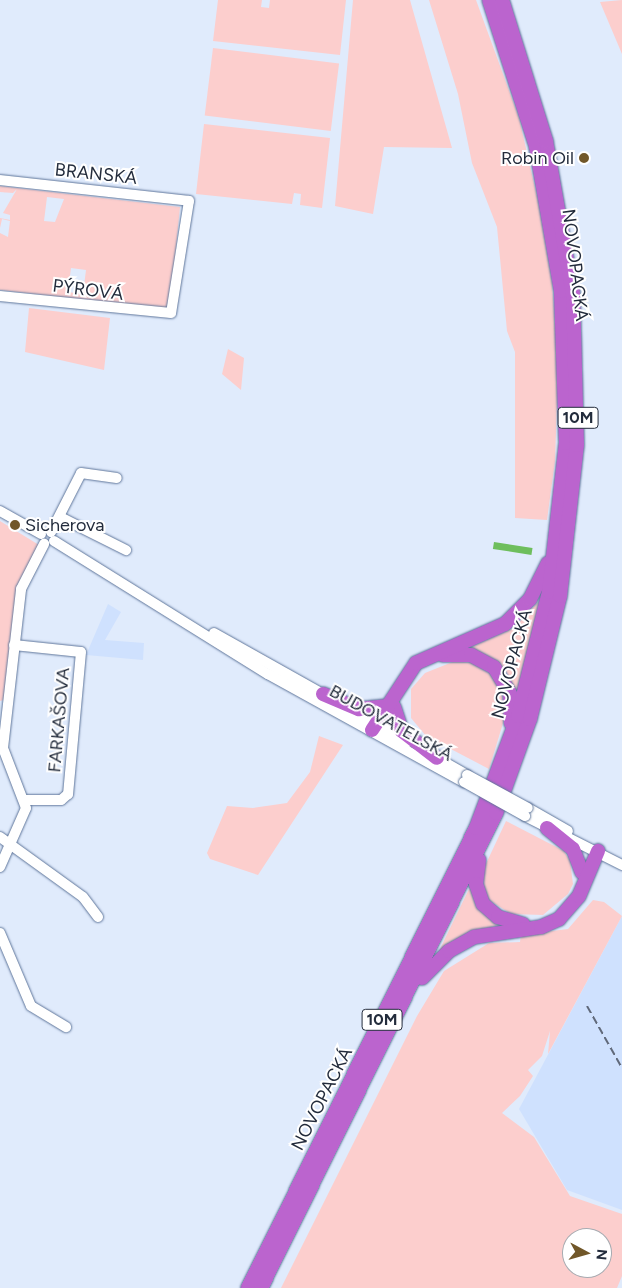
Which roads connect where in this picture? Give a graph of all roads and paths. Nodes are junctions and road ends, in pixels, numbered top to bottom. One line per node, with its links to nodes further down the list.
1 (489, 0): 9 (highway, NOVOPACKÁ / 10M)
2 (502, 0): 23 (highway, NOVOPACKÁ / 10M)
3 (0, 180): 5 (street, BRANSKÁ)
4 (0, 296): 5 (street, PÝROVÁ)
5 (172, 313)
6 (117, 478): 8 (street)
7 (0, 511): 10 (street, BUDOVATELSKÁ)
8 (60, 517): 10 (street); 11 (street)
9 (559, 526): 15 (highway); 17 (highway, NOVOPACKÁ / 10M)
10 (48, 538): 12 (street, BUDOVATELSKÁ); 13 (street)
11 (126, 550)
12 (175, 614): 14 (street, BUDOVATELSKÁ); 16 (street, BUDOVATELSKÁ)
13 (14, 645): 20 (street); 20 (street, FARKAŠOVA)
14 (323, 694): 15 (highway); 16 (street, BUDOVATELSKÁ)
15 (390, 707): 16 (highway); 17 (highway); 18 (highway)
16 (377, 729): 18 (street, BUDOVATELSKÁ); 19 (street, BUDOVATELSKÁ)
17 (508, 748): 33 (highway, NOVOPACKÁ / 10M)
18 (437, 758): 19 (street, BUDOVATELSKÁ)
19 (466, 778): 21 (street, BUDOVATELSKÁ, bridge)
20 (25, 800): 24 (street)
21 (526, 812): 22 (street, BUDOVATELSKÁ); 25 (street, BUDOVATELSKÁ)
22 (547, 828): 25 (street, BUDOVATELSKÁ); 28 (highway)
23 (487, 832): 28 (highway); 31 (highway, NOVOPACKÁ / 10M)
24 (4, 840): 27 (street); 29 (street)
25 (598, 851): 26 (street, BUDOVATELSKÁ); 28 (highway); 31 (highway)
26 (622, 865)
27 (0, 867)
28 (582, 872)
29 (98, 917)
30 (0, 934): 32 (street)
31 (402, 1007): 34 (highway, NOVOPACKÁ / 10M)
32 (66, 1027)
33 (248, 1288)
34 (261, 1288)

